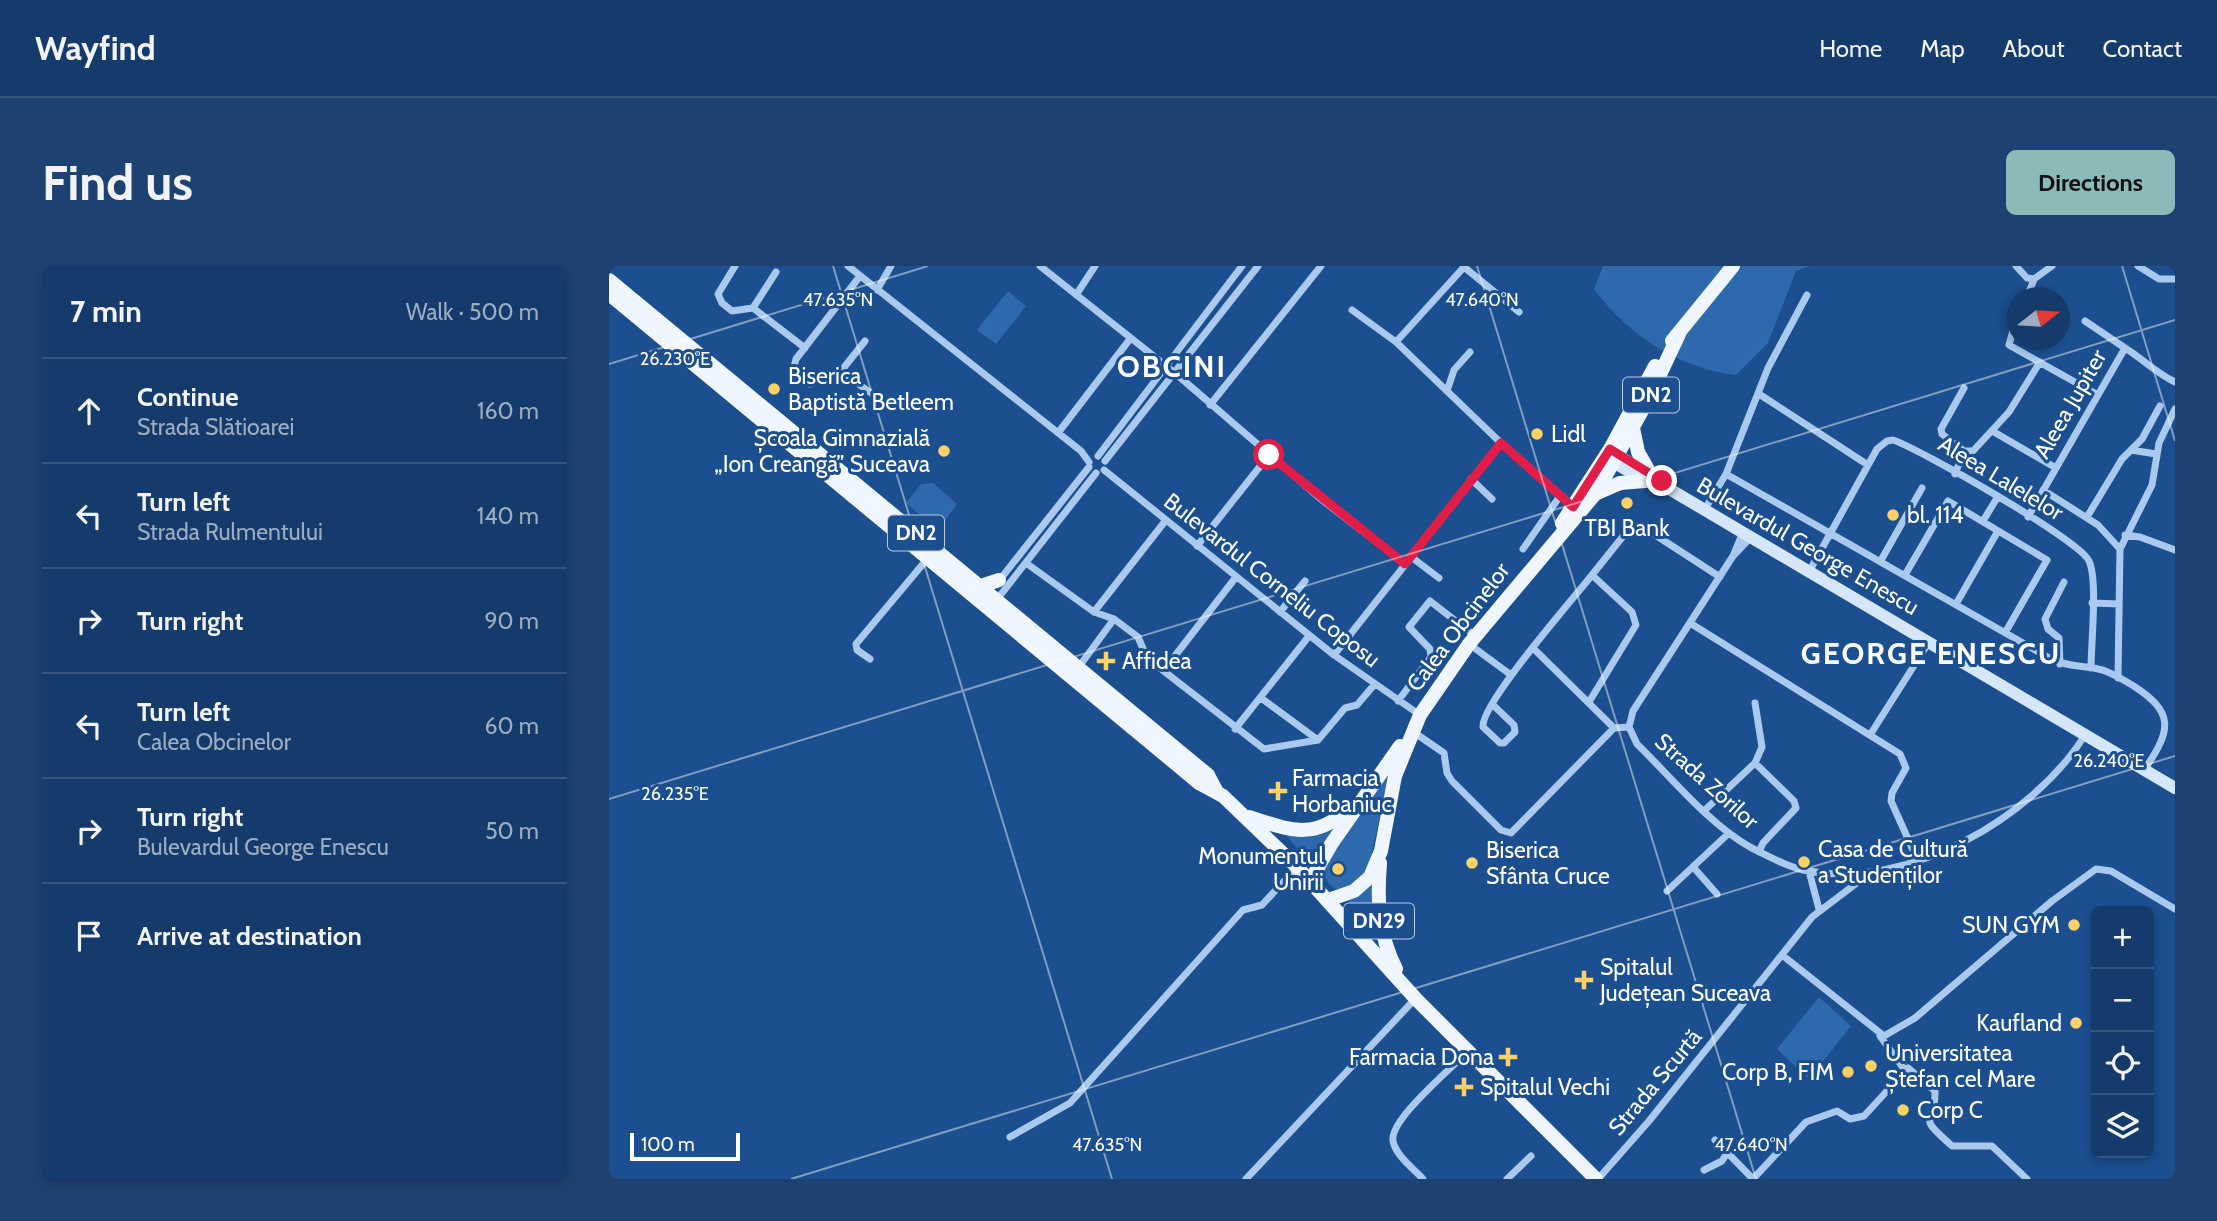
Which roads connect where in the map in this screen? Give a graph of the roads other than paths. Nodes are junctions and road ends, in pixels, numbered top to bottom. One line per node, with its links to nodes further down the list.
1 (735, 266): 24 (street)
2 (848, 266): 15 (street, Bulevardul Corneliu Coposu)
3 (891, 266): 20 (street)
4 (1040, 266): 22 (street)
5 (1095, 266): 22 (street)
6 (1242, 266): 37 (street)
7 (1258, 266): 38 (street)
8 (1321, 266): 45 (street)
9 (1464, 266): 26 (street); 31 (street)
10 (1733, 266): 28 (main road, DN2)
11 (2016, 266): 16 (street)
12 (2052, 266): 16 (street)
13 (2137, 266): 18 (street)
14 (776, 272): 24 (street)
15 (860, 276): 20 (street, Bulevardul Corneliu Coposu); 32 (street)
16 (2033, 278): 19 (street)
17 (609, 280): 100 (main road, DN2)
18 (2173, 281)
19 (2030, 287)
20 (877, 290): 51 (street, Bulevardul Corneliu Coposu)
21 (609, 294): 87 (main road, DN2)
22 (1076, 295): 29 (street)
23 (1807, 295): 43 (street)
24 (753, 308): 32 (street)
25 (1353, 310): 31 (street)
26 (1519, 312)
27 (2085, 321): 33 (street, Aleea Jupiter)
28 (1679, 334): 49 (main road, DN2); 57 (main road, DN2)
29 (1130, 339): 37 (street); 51 (street)
30 (865, 341): 39 (street)
31 (1396, 342): 42 (street)
32 (805, 348): 39 (street)
33 (2125, 348): 40 (street, Aleea Jupiter); 44 (street, Aleea Jupiter)
34 (2019, 350): 36 (street)
35 (1470, 352): 42 (street)
36 (2040, 362): 44 (street); 50 (street)
37 (1166, 367): 38 (street); 58 (street)
38 (1175, 373): 45 (street); 58 (street)
39 (838, 375): 47 (street)
40 (2175, 382)
41 (1964, 388): 54 (street)
42 (1447, 391): 52 (street)
43 (1759, 394): 59 (street); 61 (street)
44 (2098, 395): 60 (street, Aleea Jupiter)
45 (1210, 405): 56 (street)
46 (2160, 406): 53 (street)
47 (891, 407)
48 (2175, 409): 55 (street)
49 (1633, 428): 57 (main road, DN2); 63 (main road)
50 (1994, 432): 54 (street); 60 (street)
51 (1058, 433): 58 (street, Bulevardul Corneliu Coposu)
52 (1501, 443): 64 (street); 68 (street)
53 (2131, 450): 55 (street); 74 (street)
54 (1964, 452): 62 (street)
55 (2156, 454): 80 (street)
56 (1269, 455): 81 (street); 90 (street)
57 (1612, 456): 63 (main road, Bulevardul George Enescu); 67 (main road, Calea Obcinelor / DN2); 71 (main road, Calea Obcinelor / DN2)
58 (1096, 464): 75 (street, Bulevardul Corneliu Coposu); 89 (street); 97 (street)
59 (1868, 465): 62 (street, Aleea Lalelelor); 79 (street, Aleea Lalelelor)
60 (2056, 468): 66 (street, Aleea Jupiter)
61 (1726, 474): 72 (street); 79 (street)
62 (1955, 474): 69 (street, Aleea Lalelelor)
63 (1648, 478): 67 (main road); 72 (main road, Bulevardul George Enescu)
64 (1471, 479): 70 (street); 86 (street)
65 (1922, 488): 88 (street)
66 (2043, 490): 73 (street, Aleea Jupiter); 74 (street)
67 (1596, 493): 85 (main road, Calea Obcinelor / DN2)
68 (1560, 496): 71 (street); 82 (street)
69 (1997, 498): 73 (street, Aleea Lalelelor); 76 (street)
70 (1492, 499)
71 (1573, 507): 85 (main road, Calea Obcinelor / DN2)
72 (1705, 509): 78 (main road, Bulevardul George Enescu)
73 (2028, 517): 101 (street, Aleea Lalelelor)
74 (2087, 517): 83 (street)
75 (1166, 520): 81 (street, Bulevardul Corneliu Coposu); 104 (street)
76 (1983, 521): 77 (street); 93 (street)
77 (1998, 531): 102 (street); 108 (street)
78 (1748, 533): 91 (main road, Bulevardul George Enescu); 95 (street, Strada Zorilor)
79 (1831, 533): 88 (street); 91 (street, Aleea Lalelelor)
80 (2126, 535): 83 (street); 84 (street)
81 (1196, 546): 94 (street, Bulevardul Corneliu Coposu)
82 (1523, 549)
83 (2120, 549): 103 (street)
84 (2175, 550)
85 (1544, 552): 110 (main road, Calea Obcinelor / DN2)
86 (1410, 556): 90 (street); 96 (street)
87 (929, 557): 100 (main road, DN2); 114 (street)
88 (1880, 562): 93 (street)
89 (1026, 563): 100 (street); 104 (street)
90 (1405, 564): 113 (street)
91 (1810, 570): 111 (main road, Bulevardul George Enescu)
92 (1591, 575): 95 (street); 112 (street); 124 (street)
93 (1905, 575): 102 (street)
94 (1236, 577): 105 (street, Bulevardul Corneliu Coposu); 118 (street)
95 (1720, 577): 107 (street, Strada Zorilor)
96 (1439, 578)
97 (999, 580): 100 (main road)
98 (1305, 581): 105 (street)
99 (2064, 582): 115 (street)
100 (988, 598): 116 (main road, DN2); 140 (main road, DN2)
101 (2092, 603): 103 (street); 117 (street, Aleea Lalelelor)
102 (1955, 604): 108 (street)
103 (2119, 604): 120 (street)
104 (1094, 612): 106 (street)
105 (1280, 612): 109 (street, Bulevardul Corneliu Coposu)
106 (1114, 619): 116 (street); 118 (street)
107 (1690, 623): 128 (street, Strada Zorilor); 134 (street)
108 (2005, 633): 115 (street)
109 (1309, 636): 113 (street, Bulevardul Corneliu Coposu); 122 (street)
110 (1472, 640): 119 (street); 123 (street); 127 (main road, Calea Obcinelor / DN2)
111 (1929, 642): 134 (street); 135 (main road, Bulevardul George Enescu)
112 (1534, 649): 119 (street); 124 (street)
113 (1334, 655): 121 (street, Bulevardul Corneliu Coposu)
114 (870, 659)
115 (2060, 664): 117 (street)
116 (1078, 668): 140 (main road, DN2)
117 (2091, 668): 120 (street)
118 (1164, 670): 130 (street)
119 (1511, 675): 126 (street)
120 (2118, 678): 131 (street)
121 (1374, 685): 123 (street, Bulevardul Corneliu Coposu); 136 (street)
122 (1261, 698): 130 (street); 136 (street)
123 (1398, 701): 127 (street, Bulevardul Corneliu Coposu)
124 (1589, 702): 129 (street)
125 (1755, 704): 137 (street)
126 (1493, 705): 126 (street)
127 (1420, 715): 132 (main road, Calea Obcinelor / DN2)
128 (1629, 727): 129 (street); 142 (street, Strada Zorilor)
129 (1614, 728): 132 (street)
130 (1235, 729): 136 (street)
131 (2167, 729): 133 (street); 138 (street)
132 (1412, 731): 141 (main road, Calea Obcinelor / DN2); 145 (main road, Calea Obcinelor / DN2)
133 (2175, 734)
134 (1870, 735): 147 (street)
135 (2085, 735): 138 (main road, Bulevardul George Enescu); 147 (street, Strada Zorilor)
136 (1318, 740)
137 (1755, 763): 142 (street); 146 (street)
138 (2144, 770): 139 (main road, Bulevardul George Enescu)
139 (2175, 788)
140 (1217, 792): 143 (main road, DN2)
141 (1366, 794): 143 (main road, DN2); 152 (main road, Calea Obcinelor / DN2)
142 (1705, 810): 144 (street, Strada Zorilor)
143 (1245, 816): 148 (main road, DN2)
144 (1730, 833): 146 (street, Strada Zorilor); 149 (street)
145 (1381, 851): 155 (main road, Calea Obcinelor / DN2); 159 (main road, DN29)
146 (1759, 852): 150 (street, Strada Zorilor)
147 (1917, 859): 151 (street, Strada Zorilor)
148 (1297, 867): 152 (main road, DN2); 164 (street)
149 (1694, 868): 153 (street); 154 (street)
150 (1809, 871): 151 (street, Strada Zorilor); 156 (street)
151 (1870, 873): 156 (street, Strada Scurtă)
152 (1310, 881): 155 (main road, DN2)
153 (1667, 891)
154 (1717, 894)
155 (1328, 900): 159 (main road, DN29)
156 (1819, 909): 158 (street, Strada Scurtă)
157 (2175, 909): 161 (street)
158 (1782, 955): 161 (street); 172 (street, Strada Scurtă)
159 (1404, 986): 160 (main road, DN29)
160 (1416, 999): 162 (main road, DN29); 169 (street)
161 (1880, 1035): 163 (street)
162 (1468, 1051): 170 (street); 172 (main road, DN29)
163 (1906, 1069): 173 (street); 174 (street)
164 (1010, 1137)
165 (1715, 1140): 166 (street)
166 (1727, 1153): 168 (street); 173 (street)
167 (1531, 1156): 171 (street)
168 (1704, 1170)
169 (1246, 1179)
170 (1423, 1179)
171 (1507, 1179)
172 (1597, 1179)
173 (1753, 1179)
174 (2027, 1179)

